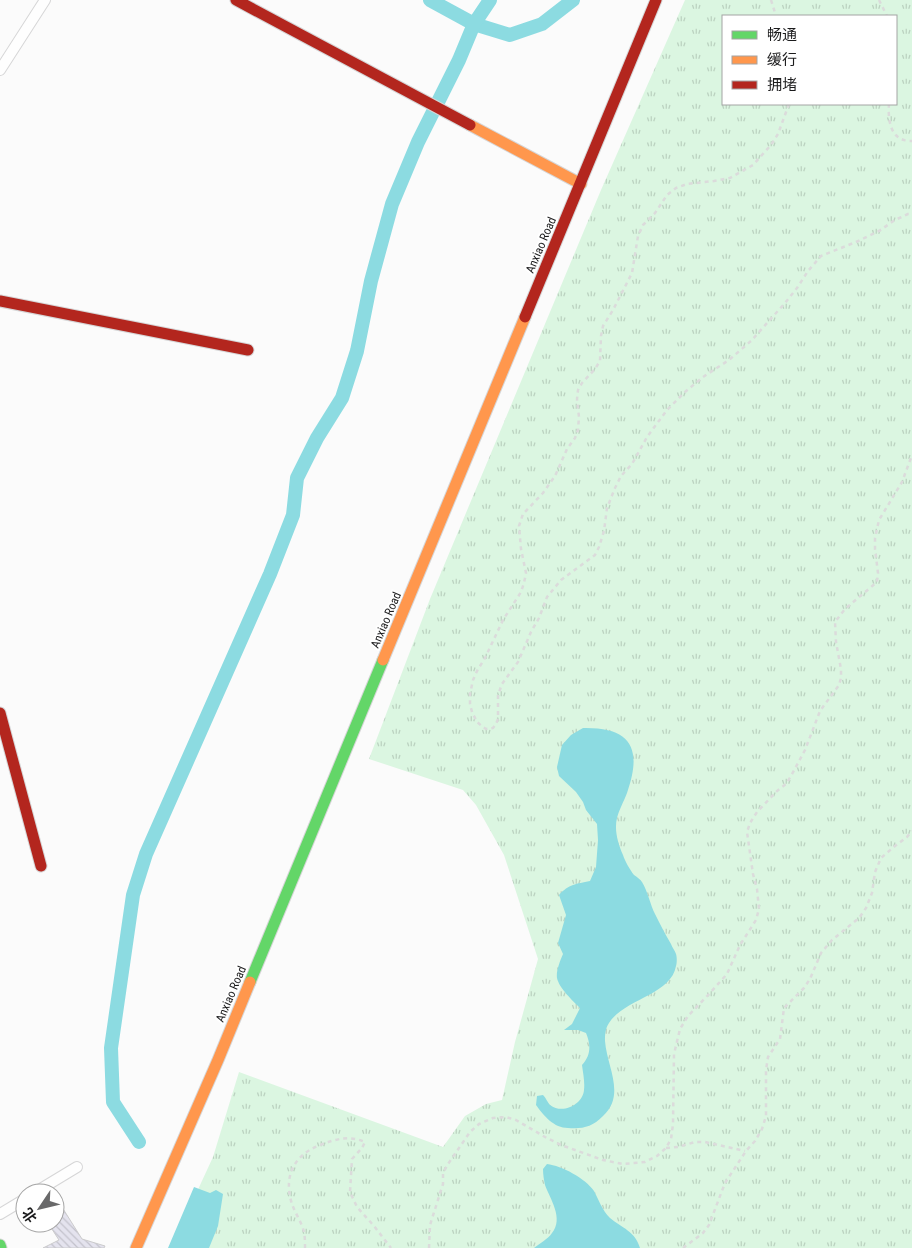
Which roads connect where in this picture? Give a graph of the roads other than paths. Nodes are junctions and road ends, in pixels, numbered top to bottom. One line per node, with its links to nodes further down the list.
1 (45, 0): 4 (street)
2 (236, 0): 5 (street)
3 (656, 0): 5 (street, Anxiao Road)
4 (0, 70)
5 (581, 184): 14 (street, Anxiao Road)
6 (0, 301): 7 (street)
7 (248, 350)
8 (0, 713): 9 (street)
9 (41, 866)
10 (77, 1167): 11 (street)
11 (51, 1183)
12 (15, 1205): 13 (street)
13 (0, 1214)
14 (136, 1248)

